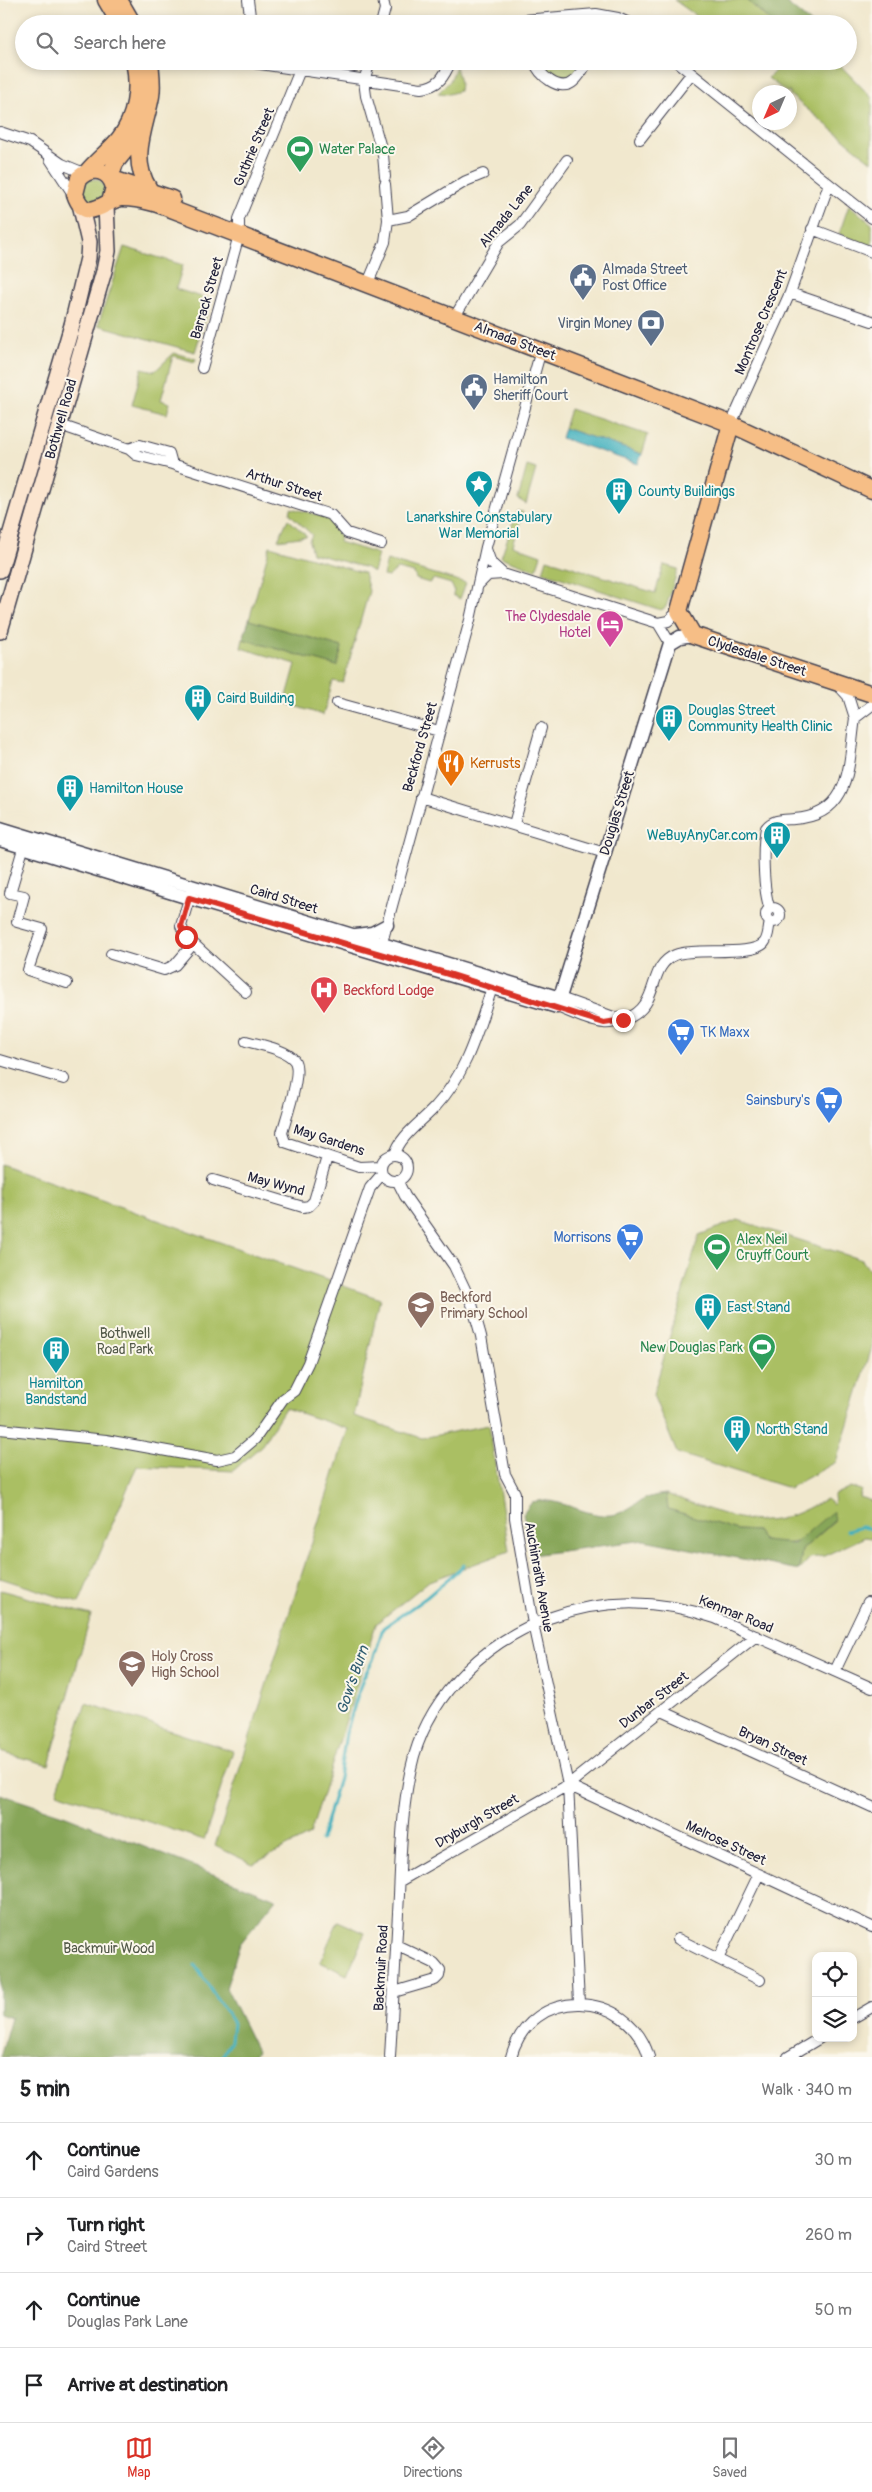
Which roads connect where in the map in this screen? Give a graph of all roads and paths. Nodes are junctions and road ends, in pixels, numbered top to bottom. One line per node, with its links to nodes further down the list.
1 (106, 0): 4 (main road)
2 (248, 0): 5 (street)
3 (383, 0): 6 (street)
4 (124, 12)
5 (250, 15)
6 (383, 15)
7 (135, 70): 22 (main road)
8 (150, 70): 17 (main road)
9 (300, 70): 16 (street); 32 (street, Guthrie Street)
10 (367, 70): 16 (street)
11 (447, 70): 16 (street)
12 (538, 70): 13 (street)
13 (582, 70)
14 (686, 70): 15 (street)
15 (691, 74): 19 (street); 25 (street)
16 (364, 81): 30 (street)
17 (141, 131): 24 (main road); 26 (main road)
18 (0, 132): 20 (street)
19 (640, 138)
20 (46, 152): 22 (street); 27 (street)
21 (567, 160): 36 (street, Almada Lane)
22 (86, 172): 24 (main road); 27 (main road)
23 (483, 174): 30 (street)
24 (110, 178): 26 (main road, Almada Street); 28 (main road)
25 (829, 184): 29 (street); 31 (street, Montrose Crescent)
26 (149, 189): 32 (main road, Almada Street)
27 (78, 202): 28 (main road); 45 (main road, Bothwell Road)
28 (108, 204): 32 (main road, Almada Street); 41 (main road, Bothwell Road)
29 (872, 218)
30 (388, 220): 34 (street)
31 (812, 229): 33 (street); 35 (street, Montrose Crescent)
32 (239, 235): 34 (main road, Almada Street); 39 (street, Barrack Street)
33 (872, 252)
34 (368, 283): 36 (main road, Almada Street)
35 (790, 293): 37 (street); 40 (street, Montrose Crescent)
36 (454, 318): 38 (main road, Almada Street)
37 (872, 321)
38 (541, 350): 40 (main road, Almada Street); 44 (street, Beckford Street)
39 (202, 368)
40 (731, 424): 42 (main road, Almada Street); 48 (main road)
41 (60, 425): 43 (street, Arthur Street); 50 (main road, Bothwell Road)
42 (872, 490)
43 (381, 544)
44 (486, 548): 46 (street); 47 (street, Beckford Street)
45 (0, 570)
46 (503, 574): 47 (street); 49 (street)
47 (478, 585): 59 (street, Beckford Street)
48 (679, 611): 49 (street); 51 (main road, Clydesdale Street)
49 (658, 623): 52 (street)
50 (0, 631)
51 (693, 635): 52 (street); 53 (main road, Clydesdale Street)
52 (670, 643): 65 (street, Douglas Street)
53 (834, 681): 54 (main road, Clydesdale Street); 57 (street)
54 (872, 694)
55 (337, 702): 59 (street)
56 (872, 705): 57 (street)
57 (855, 718): 75 (street)
58 (542, 728): 61 (street)
59 (439, 731): 60 (street, Beckford Street)
60 (420, 797): 61 (street); 67 (street, Beckford Street)
61 (514, 824): 65 (street)
62 (0, 828): 64 (street, Caird Street)
63 (0, 840): 64 (street, Caird Street)
64 (26, 842): 66 (street, Caird Street); 72 (street)
65 (605, 854): 75 (street, Douglas Street)
66 (191, 892): 68 (street, Caird Street); 69 (street); 70 (street, Caird Street)
67 (387, 925): 68 (street); 70 (street, Beckford Street)
68 (354, 936): 70 (street, Caird Street)
69 (192, 944): 71 (street); 74 (street)
70 (380, 949): 73 (street, Caird Street)
71 (111, 954)
72 (67, 983)
73 (494, 983): 75 (street, Caird Street); 79 (street)
74 (246, 992)
75 (558, 1002)
76 (246, 1041): 80 (street, May Gardens)
77 (0, 1060): 78 (street)
78 (64, 1079)
79 (395, 1156): 81 (street); 83 (street)
80 (327, 1157): 81 (street, May Gardens); 82 (street, May Wynd)
81 (382, 1170): 83 (street); 84 (street)
82 (213, 1180)
83 (397, 1180): 86 (street, Auchinraith Avenue)
84 (0, 1429)
85 (868, 1602): 88 (street)
86 (533, 1624): 87 (street, Kenmar Road); 91 (street, Auchinraith Avenue); 94 (street, Kenmar Road)
87 (756, 1636): 88 (street, Kenmar Road); 90 (street, Dunbar Street)
88 (835, 1671): 89 (street, Kenmar Road)
89 (872, 1688)
90 (662, 1710): 91 (street, Dunbar Street); 92 (street, Bryan Street)
91 (568, 1785): 93 (street, Melrose Street); 94 (street, Dryburgh Street); 101 (street, Auchinraith Avenue)
92 (872, 1807)
93 (759, 1874): 95 (street, Melrose Street); 98 (street)
94 (400, 1881): 97 (street, Backmuir Road)
95 (872, 1927)
96 (678, 1939): 98 (street)
97 (396, 1945): 100 (street, Backmuir Road); 100 (street)
98 (718, 1959): 99 (street)
99 (760, 1980)
100 (394, 1992): 105 (street, Backmuir Road)
101 (579, 2003): 106 (street); 107 (street)
102 (872, 2007): 103 (street)
103 (857, 2016)
104 (813, 2042): 108 (street)
105 (390, 2057)
106 (511, 2057)
107 (649, 2057)
108 (788, 2057)

